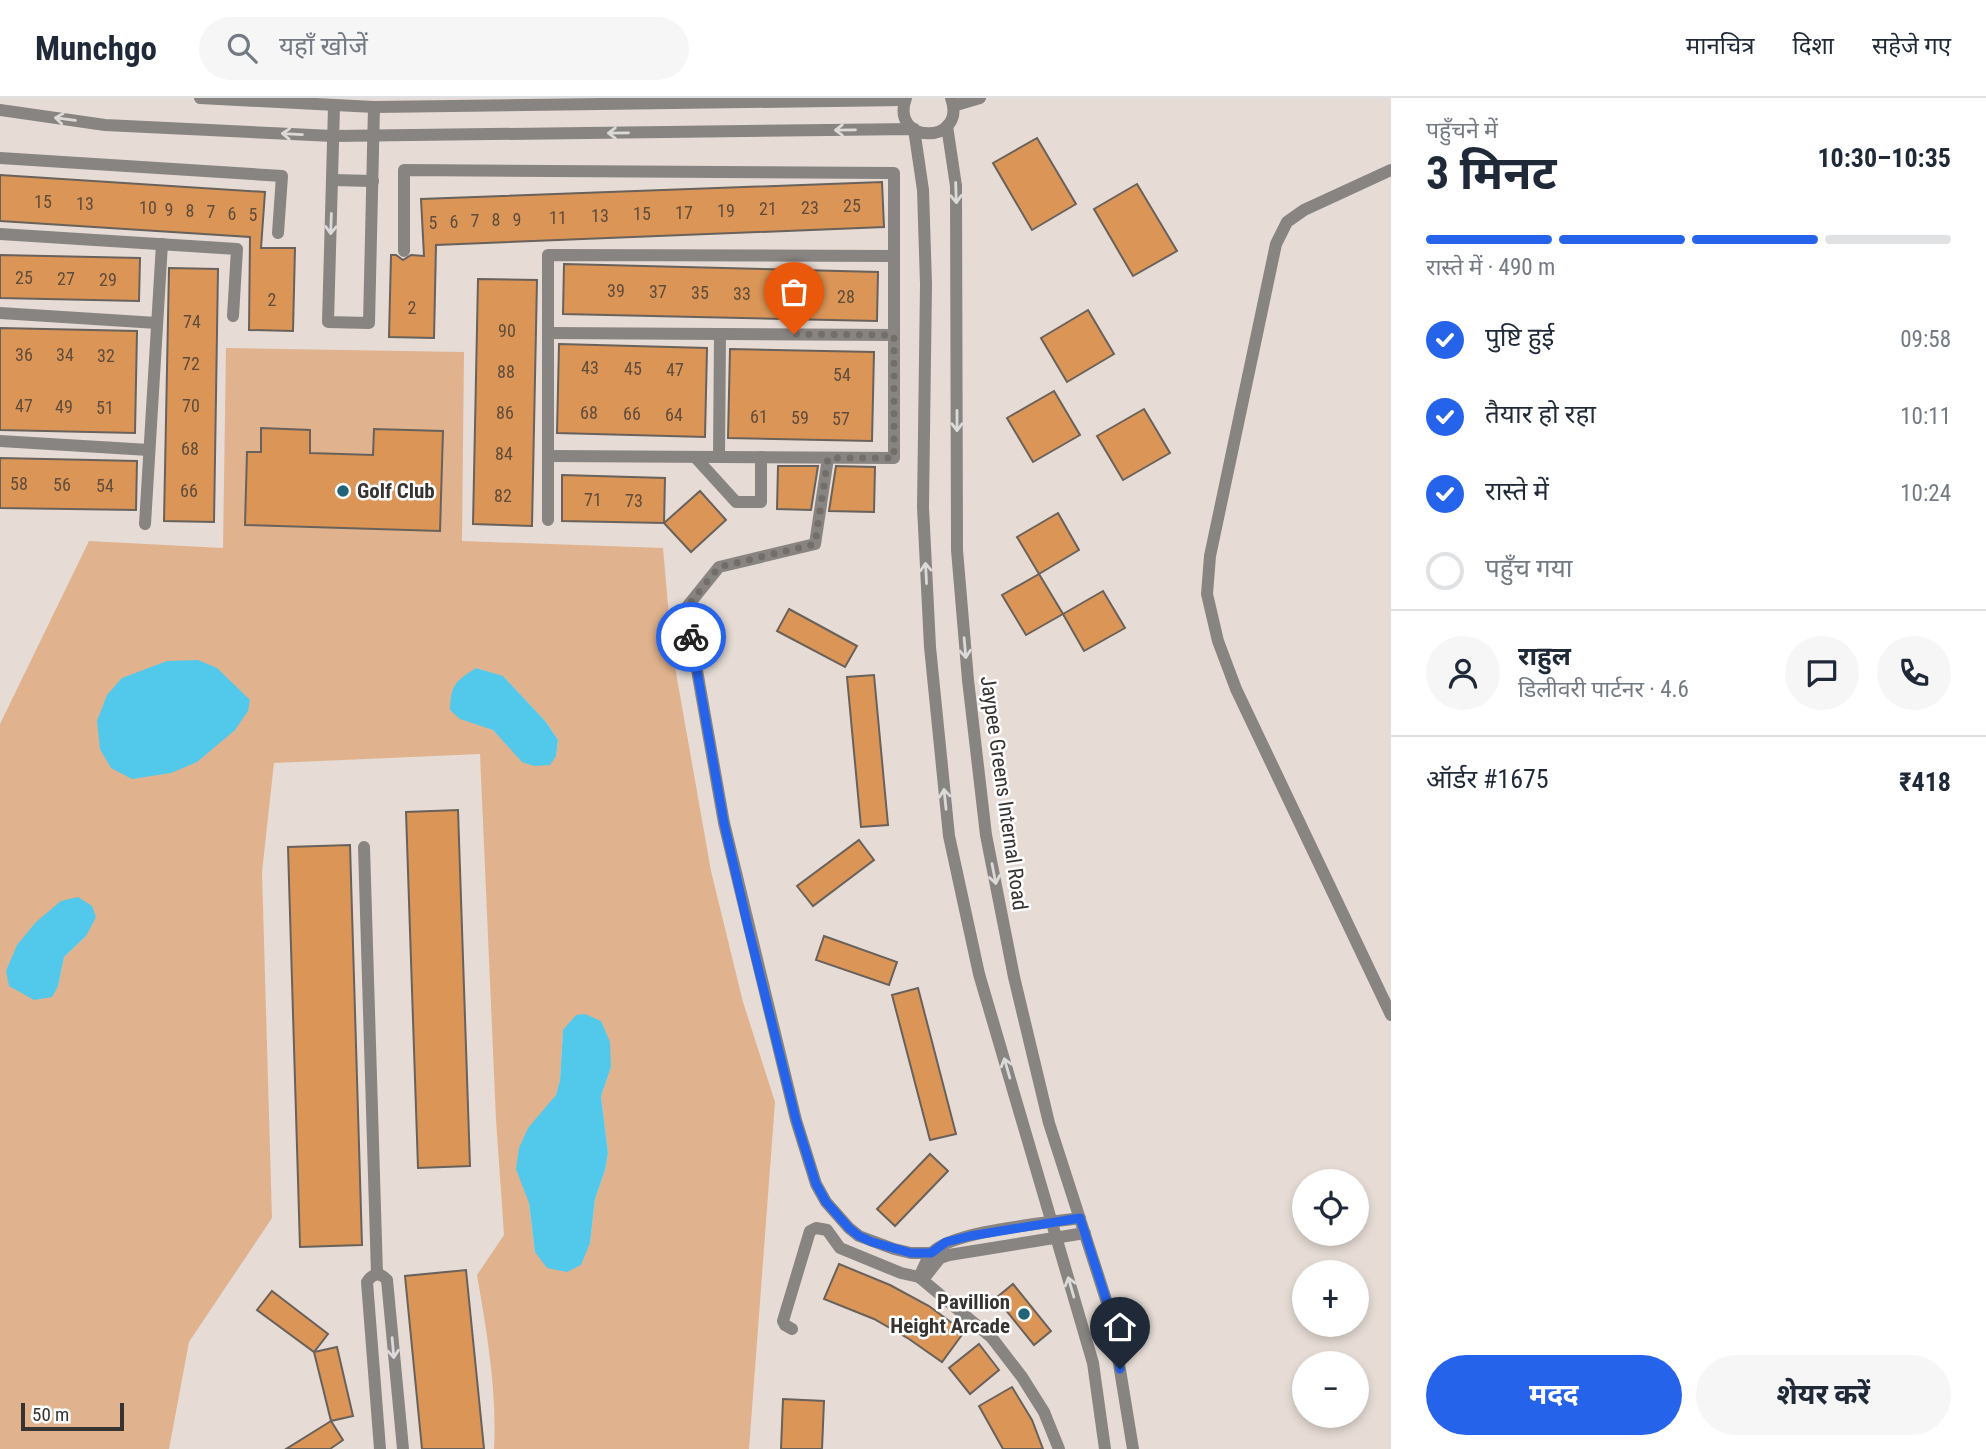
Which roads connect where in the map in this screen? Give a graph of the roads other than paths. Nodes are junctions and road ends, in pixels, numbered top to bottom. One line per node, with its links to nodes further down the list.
1 (200, 98): 5 (street)
2 (979, 98): 4 (street)
3 (905, 99): 6 (street); 9 (street)
4 (952, 102): 8 (street, Jaypee Greens Internal Road)
5 (334, 107): 6 (street); 10 (street)
6 (374, 107): 11 (street)
7 (0, 110): 10 (street, one-way to 7)
8 (947, 126): 9 (street); 38 (street, Jaypee Greens Internal Road, one-way to 38)
9 (914, 129): 11 (street, one-way to 11); 39 (street, one-way to 9)
10 (333, 136): 11 (street); 14 (street)
11 (374, 136): 15 (street)
12 (0, 158): 16 (street)
13 (1391, 170): 37 (street)
14 (332, 180): 15 (street); 15 (street, one-way to 15)
15 (373, 181)
16 (278, 233)
17 (0, 234): 18 (street)
18 (162, 244): 22 (street); 23 (street)
19 (404, 251): 20 (street)
20 (894, 256): 24 (street); 26 (street)
21 (0, 313): 23 (street)
22 (233, 316)
23 (157, 323): 28 (street)
24 (548, 333): 25 (street); 29 (street)
25 (720, 334): 26 (street); 31 (street)
26 (894, 335): 33 (street)
27 (0, 441): 28 (street)
28 (149, 450): 35 (street)
29 (548, 456): 30 (street); 34 (street)
30 (695, 457): 31 (street); 32 (street)
31 (719, 457): 32 (street)
32 (761, 457): 33 (street)
33 (828, 458): 42 (street)
34 (548, 520)
35 (145, 524)
36 (364, 847): 43 (street)
37 (1391, 1015)
38 (1080, 1218): 39 (street); 40 (street, Jaypee Greens Internal Road)
39 (1052, 1222): 41 (street); 42 (street)
40 (1085, 1233): 41 (street); 50 (street, Jaypee Greens Internal Road)
41 (1057, 1237): 44 (street); 49 (street, one-way to 41)
42 (931, 1253): 44 (street)
43 (377, 1274): 46 (street); 47 (street, one-way to 47)
44 (921, 1279): 45 (street); 48 (street)
45 (792, 1329)
46 (380, 1449)
47 (403, 1449)
48 (1059, 1449)
49 (1105, 1449)
50 (1133, 1449)

